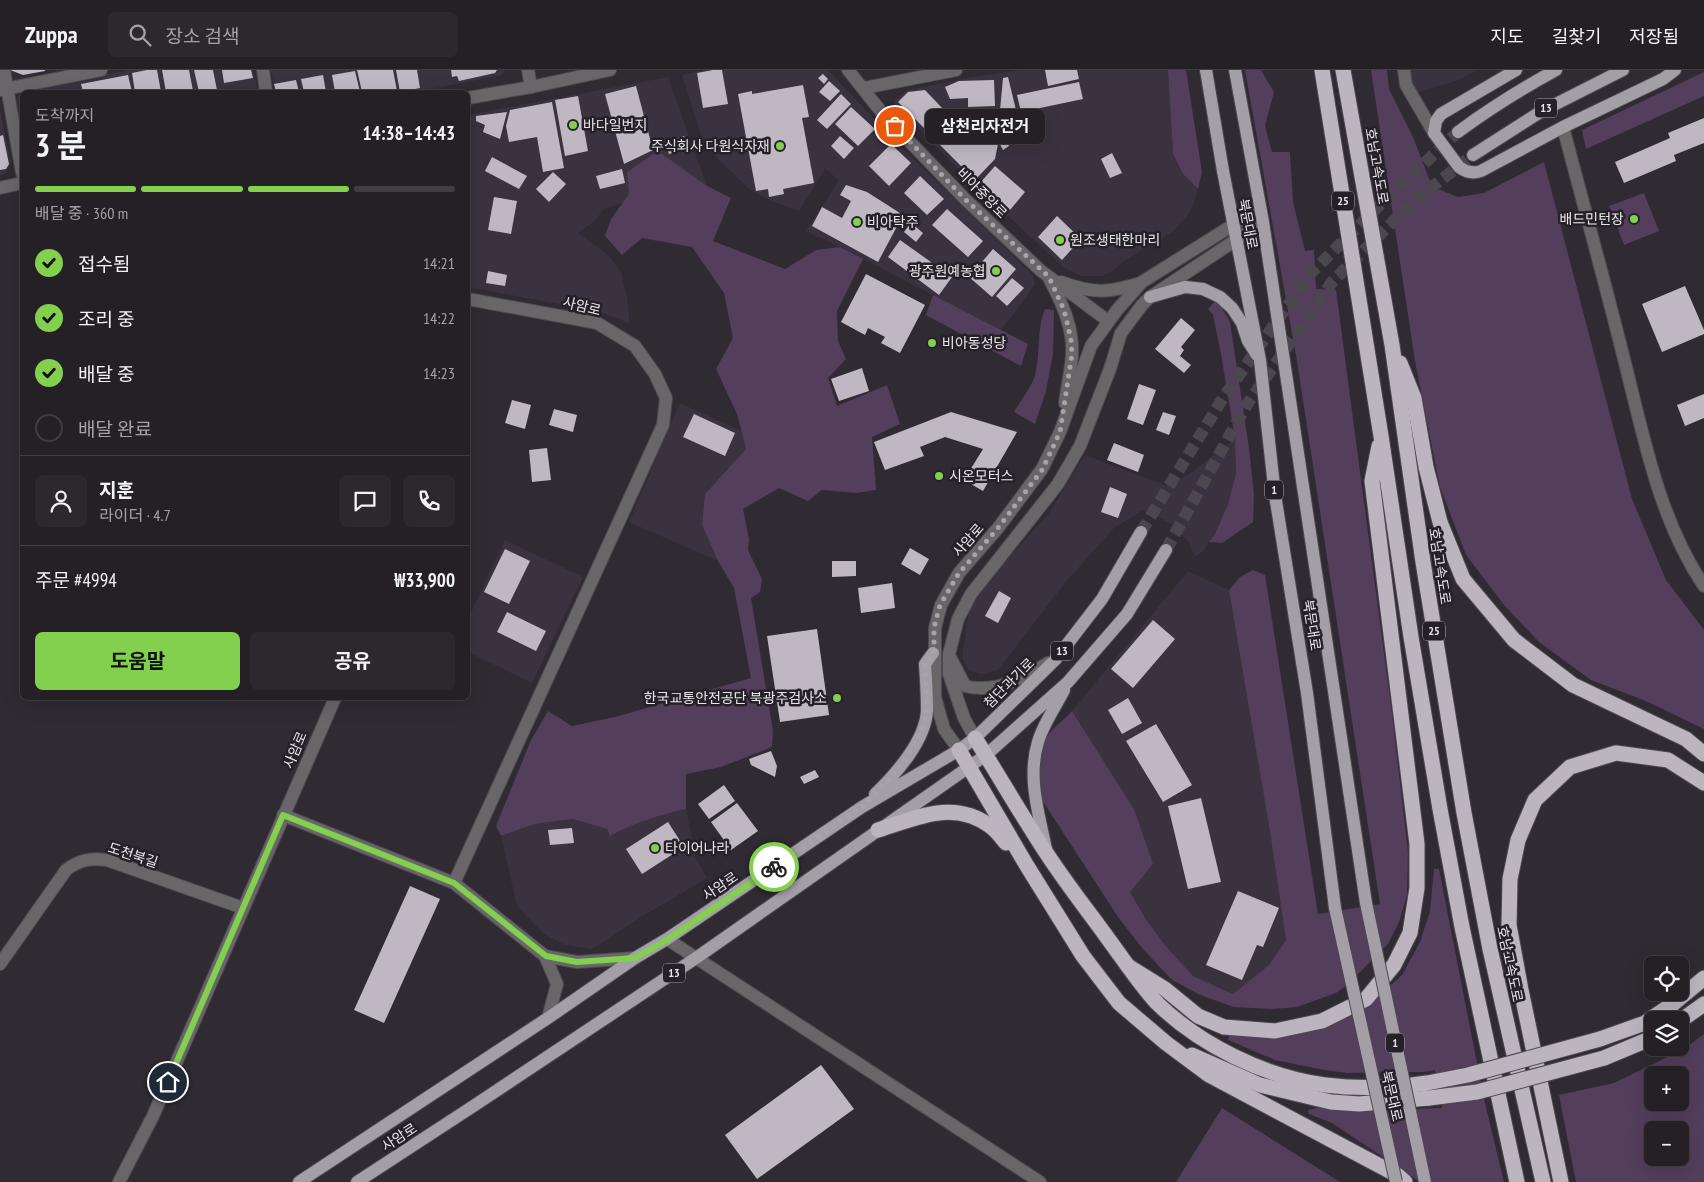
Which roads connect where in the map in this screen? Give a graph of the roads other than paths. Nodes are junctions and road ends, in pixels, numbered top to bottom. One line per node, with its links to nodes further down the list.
1 (4, 70): 19 (street)
2 (98, 70): 19 (street)
3 (263, 70): 20 (street)
4 (528, 70): 17 (street)
5 (610, 70): 17 (street)
6 (848, 70): 18 (street, 비아중앙로)
7 (956, 70): 18 (street)
8 (1235, 70): 29 (main road, 북문대로 / 1)
9 (1404, 70): 24 (street)
10 (1516, 70): 24 (main road)
11 (1556, 70): 23 (main road, 13)
12 (1624, 70): 25 (main road, 13)
13 (1674, 70): 22 (main road)
14 (1207, 72): 31 (main road, 북문대로 / 1)
15 (1344, 74): 38 (highway, 호남고속도로 / 25)
16 (1323, 77): 41 (highway, 25)
17 (531, 87): 21 (street)
18 (864, 88): 33 (street, 비아중앙로)
19 (4, 89): 26 (street)
20 (266, 90)
21 (470, 98)
22 (1563, 127): 24 (main road); 44 (street)
23 (1458, 132)
24 (1434, 134)
25 (1473, 154)
26 (20, 164)
27 (20, 183): 28 (street)
28 (0, 188)
29 (1260, 208): 30 (main road, 북문대로 / 1); 31 (street, 사암로)
30 (1263, 222): 32 (street); 81 (main road, 북문대로 / 1, bridge)
31 (1233, 226): 32 (main road, 북문대로 / 1); 34 (street, 사암로)
32 (1236, 240): 35 (street); 39 (main road, 북문대로 / 1)
33 (1049, 277): 34 (street); 37 (street, 비아중앙로); 40 (street)
34 (1142, 282): 37 (street, 사암로)
35 (1150, 297): 39 (main road); 46 (street)
36 (470, 299): 61 (street, 사암로)
37 (1108, 321): 40 (street, 사암로)
38 (1392, 345): 52 (highway); 83 (highway, 호남고속도로 / 25)
39 (1260, 360): 79 (main road, 북문대로 / 1, bridge)
40 (1060, 432): 45 (street, 사암로)
41 (1381, 436): 68 (highway); 82 (highway, 25)
42 (1141, 532): 47 (main road, 첨단과기로 / 13)
43 (1166, 550): 48 (main road, 13)
44 (1704, 586)
45 (934, 654): 51 (street, 사암로); 56 (main road)
46 (949, 654): 47 (street); 50 (street)
47 (1055, 660): 50 (main road, 첨단과기로 / 13)
48 (1068, 682): 53 (main road, 사암로 / 13); 59 (main road)
49 (334, 700): 57 (street, 사암로)
50 (975, 738): 51 (main road, 첨단과기로 / 13); 53 (highway)
51 (959, 750): 54 (highway); 56 (main road, 사암로 / 13)
52 (1704, 754)
53 (986, 755): 54 (main road, 사암로 / 13); 59 (highway)
54 (969, 767): 58 (main road, 사암로 / 13); 60 (highway)
55 (1704, 783): 84 (highway)
56 (862, 807): 63 (main road, 사암로 / 13)
57 (283, 815): 61 (street, 사암로); 62 (street, 사암로)
58 (878, 830): 60 (highway); 66 (main road, 사암로 / 13)
59 (1047, 854): 68 (highway)
60 (1027, 866): 74 (highway)
61 (454, 883): 64 (street, 사암로)
62 (243, 908): 67 (street, 도천북길); 75 (street, 사암로)
63 (667, 940): 65 (main road, 사암로 / 13); 66 (street)
64 (546, 956): 65 (street, 사암로); 72 (street)
65 (635, 958): 72 (main road, 사암로 / 13)
66 (696, 958): 77 (main road, 사암로 / 13); 78 (street)
67 (0, 964)
68 (1128, 966): 69 (highway, bridge)
69 (1704, 978)
70 (1704, 1004): 71 (highway)
71 (1689, 1015)
72 (548, 1018): 76 (main road, 사암로 / 13)
73 (1644, 1041): 74 (highway, bridge)
74 (1166, 1043): 80 (highway)
75 (119, 1182)
76 (299, 1182)
77 (357, 1182)
78 (1040, 1182)
79 (1396, 1182)
80 (1404, 1182)
81 (1425, 1182)
82 (1517, 1182)
83 (1543, 1182)
84 (1561, 1182)

